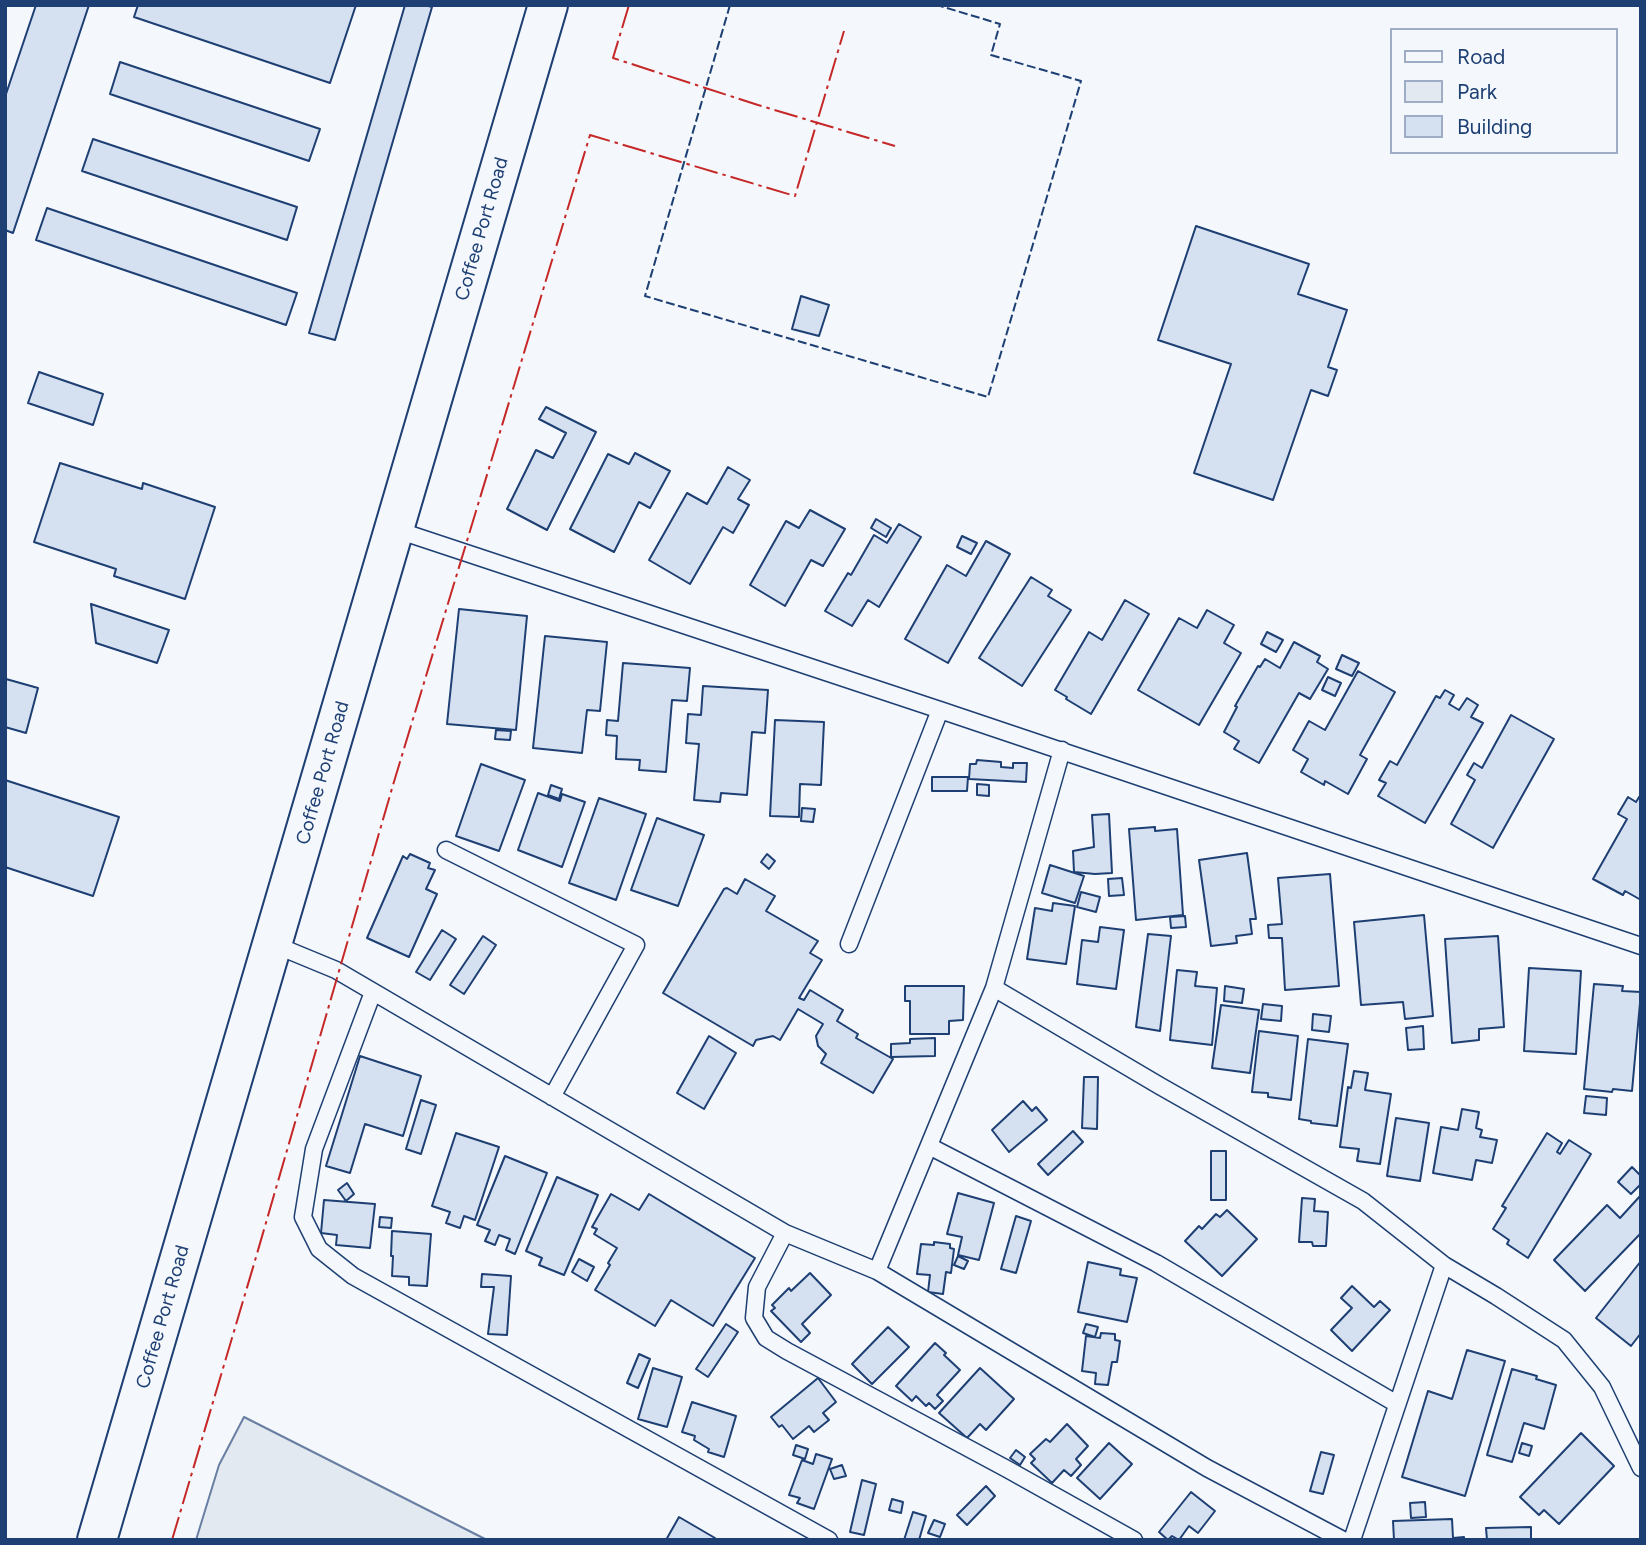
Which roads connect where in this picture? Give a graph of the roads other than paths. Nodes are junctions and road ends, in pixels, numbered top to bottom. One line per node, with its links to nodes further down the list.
1 (548, 5): 2 (street, Coffee Port Road)
2 (394, 529): 3 (lane); 6 (street, Coffee Port Road)
3 (940, 710): 4 (lane); 7 (lane)
4 (1062, 750): 8 (lane); 9 (lane)
5 (446, 850): 11 (lane)
6 (273, 944): 10 (lane); 18 (street, Coffee Port Road)
7 (849, 944)
8 (1641, 946)
9 (995, 988): 12 (lane); 14 (lane)
10 (373, 992): 11 (lane); 19 (lane)
11 (552, 1097): 13 (lane)
12 (929, 1146): 15 (lane); 16 (lane)
13 (785, 1233): 15 (lane); 20 (lane)
14 (1444, 1265): 16 (lane); 17 (lane)
15 (877, 1271): 21 (lane)
16 (1397, 1404): 22 (lane)
17 (1641, 1468)
18 (97, 1540)
19 (829, 1540)
20 (1134, 1540)
21 (1343, 1540)
22 (1352, 1540)

